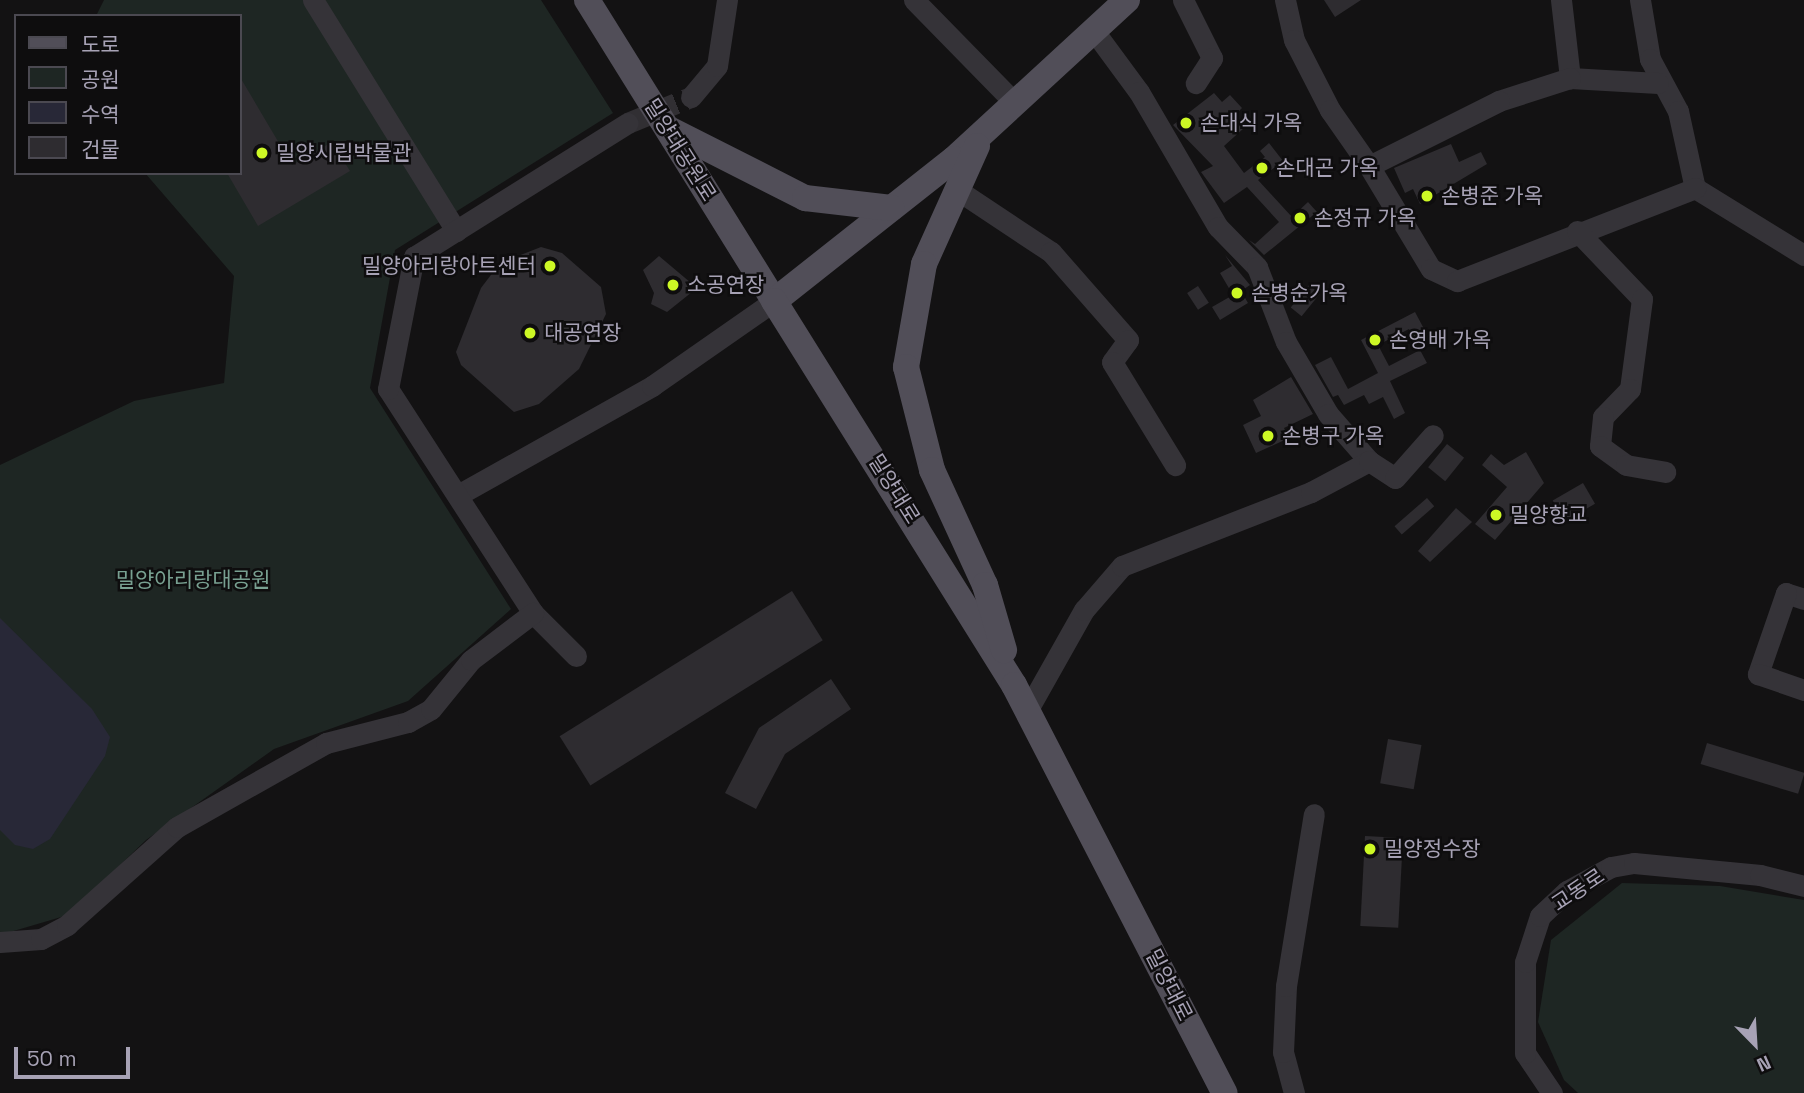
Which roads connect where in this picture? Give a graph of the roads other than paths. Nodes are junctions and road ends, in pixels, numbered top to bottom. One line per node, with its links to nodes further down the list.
1 (313, 0): 23 (street)
2 (587, 0): 17 (main road, 밀양대공원로)
3 (727, 0): 14 (street)
4 (914, 0): 15 (street)
5 (1127, 0): 10 (main road)
6 (1184, 0): 12 (street)
7 (1285, 0): 19 (street)
8 (1561, 0): 11 (street)
9 (1640, 0): 13 (street)
10 (1094, 31): 15 (main road); 28 (street)
11 (1570, 78): 13 (street); 19 (street)
12 (1196, 83)
13 (1657, 83): 20 (street)
14 (691, 97)
15 (1016, 103): 18 (main road)
16 (628, 123): 23 (street)
17 (666, 128): 22 (main road); 26 (main road, 밀양대공원로)
18 (985, 131): 21 (main road); 22 (main road)
19 (1369, 166): 24 (street)
20 (1695, 187): 24 (street); 25 (street)
21 (956, 189): 29 (street); 35 (main road)
22 (891, 208): 26 (main road)
23 (456, 231): 31 (street)
24 (1577, 232): 30 (street)
25 (1804, 256)
26 (774, 300): 31 (street); 35 (main road, 밀양대로)
27 (1433, 435): 28 (street)
28 (1369, 461): 37 (street)
29 (1175, 466)
30 (1665, 472)
31 (458, 495): 33 (street)
32 (1804, 599): 36 (street)
33 (533, 613): 34 (street); 40 (street)
34 (576, 656)
35 (1014, 685): 37 (main road, 밀양대로)
36 (1804, 690)
37 (1027, 711): 41 (main road, 밀양대로)
38 (1314, 814): 42 (street)
39 (1804, 886): 43 (street, 교동로)
40 (0, 942)
41 (1225, 1093)
42 (1294, 1093)
43 (1552, 1093)

